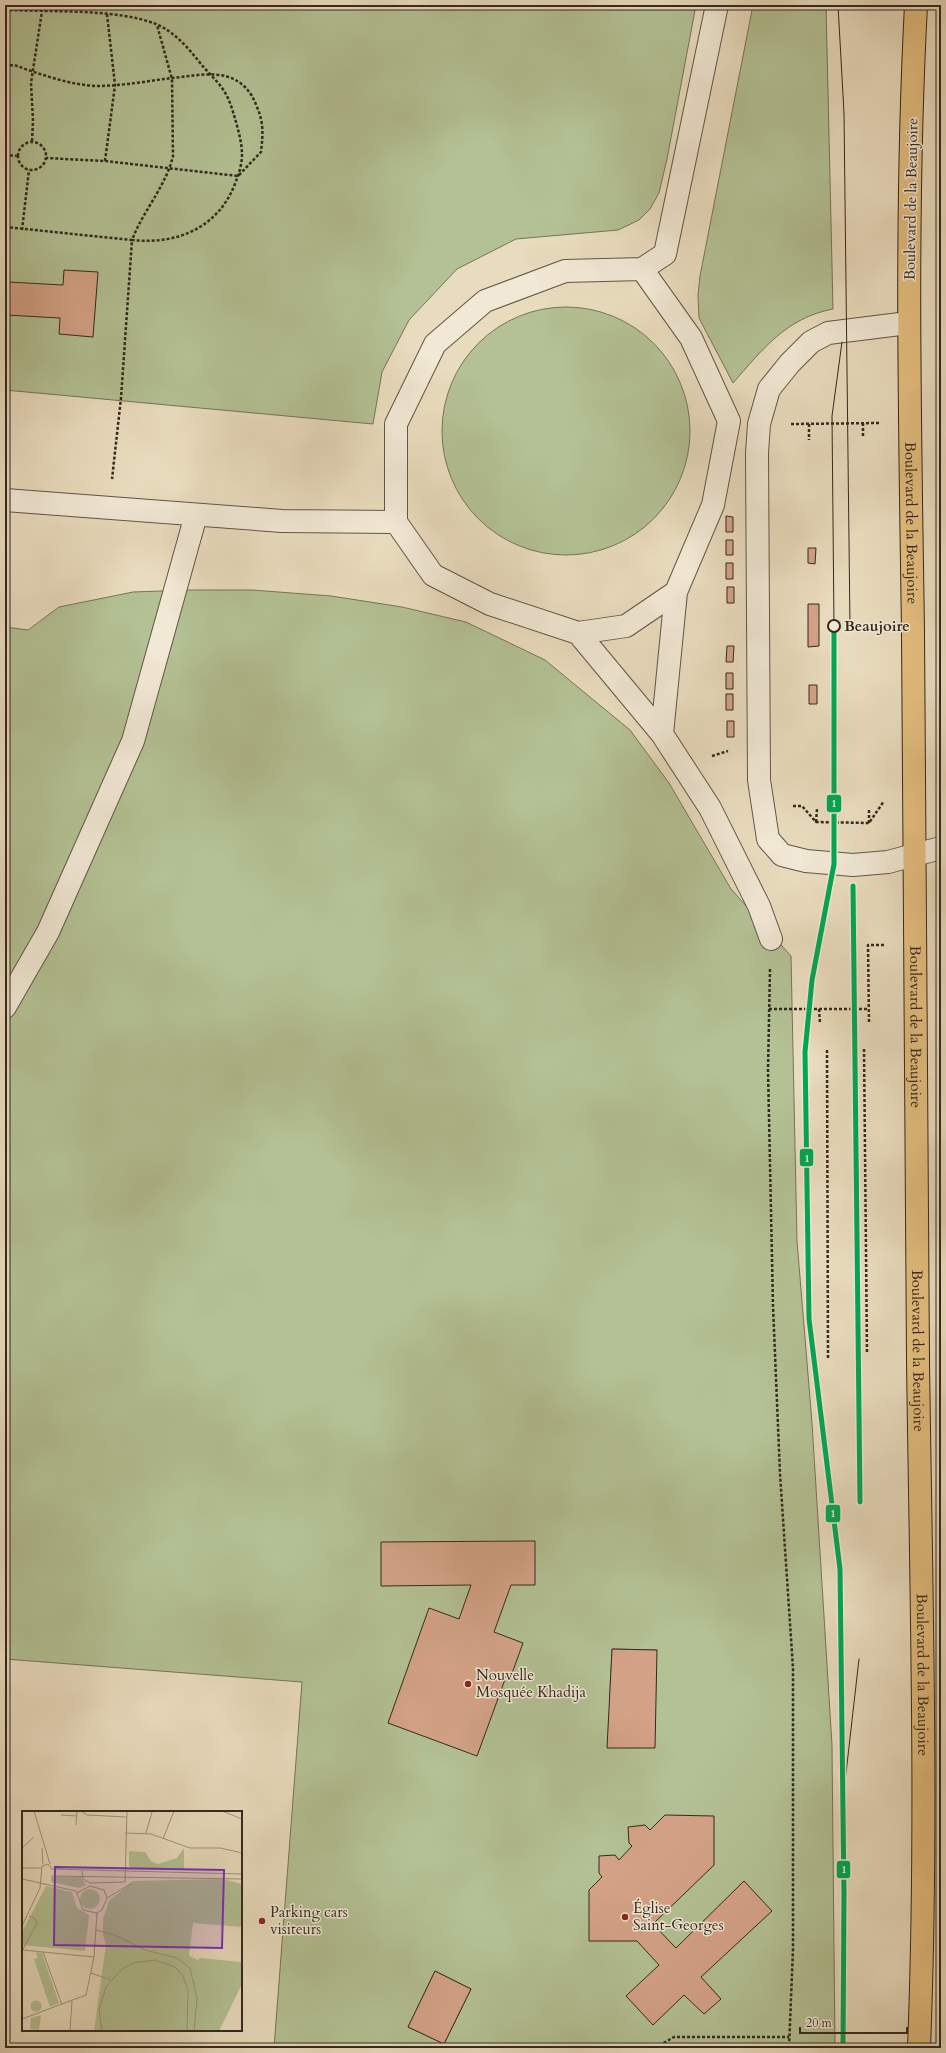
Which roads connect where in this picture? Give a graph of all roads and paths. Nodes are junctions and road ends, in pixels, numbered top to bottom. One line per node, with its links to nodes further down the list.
1 (716, 5): 23 (street)
2 (916, 5): 24 (main road, Boulevard de la Beaujoire)
3 (42, 11): 4 (path); 5 (path); 8 (path)
4 (5, 12)
5 (107, 14): 6 (path); 11 (path)
6 (157, 24): 9 (path); 10 (path)
7 (5, 66): 8 (path)
8 (33, 72): 11 (path); 12 (path)
9 (210, 75): 10 (path); 19 (path); 19 (path)
10 (172, 78): 11 (path); 17 (path)
11 (115, 85): 16 (path)
12 (32, 142): 14 (path); 15 (path)
13 (5, 154): 14 (path)
14 (18, 156): 18 (path)
15 (46, 158): 16 (path); 18 (path)
16 (105, 160): 17 (path)
17 (170, 168): 19 (path); 22 (path)
18 (29, 170): 21 (path)
19 (238, 176): 22 (path)
20 (5, 228): 21 (path)
21 (22, 230): 22 (path)
22 (132, 240): 32 (path)
23 (642, 269): 34 (street); 35 (street)
24 (908, 323): 26 (main road, Boulevard de la Beaujoire); 27 (street)
25 (863, 423): 26 (path); 28 (path); 29 (path)
26 (910, 423): 38 (main road, Boulevard de la Beaujoire)
27 (759, 424): 28 (path); 39 (street)
28 (809, 424): 30 (path)
29 (863, 438)
30 (810, 440)
31 (5, 500): 32 (street)
32 (108, 509): 33 (street)
33 (196, 515): 34 (street); 48 (street)
34 (396, 522): 36 (street)
35 (676, 592): 36 (street); 37 (street)
36 (578, 633): 37 (street)
37 (662, 734): 46 (street)
38 (915, 800): 43 (path); 45 (main road, Boulevard de la Beaujoire)
39 (761, 804): 42 (path); 45 (street)
40 (816, 809): 42 (path)
41 (869, 810): 43 (path)
42 (816, 822): 43 (path)
43 (869, 823)
44 (941, 848): 45 (street)
45 (916, 855): 47 (main road, Boulevard de la Beaujoire)
46 (771, 939): 49 (path)
47 (916, 945): 51 (path); 61 (main road, Boulevard de la Beaujoire)
48 (5, 1007)
49 (769, 1009): 50 (path); 58 (path)
50 (819, 1009): 51 (path); 53 (path)
51 (869, 1009): 52 (path)
52 (869, 1022)
53 (820, 1023)
54 (864, 1049): 56 (path)
55 (827, 1050): 57 (path)
56 (867, 1354)
57 (828, 1358)
58 (789, 2037): 59 (path); 60 (path)
59 (655, 2048)
60 (789, 2048)
61 (919, 2048)

